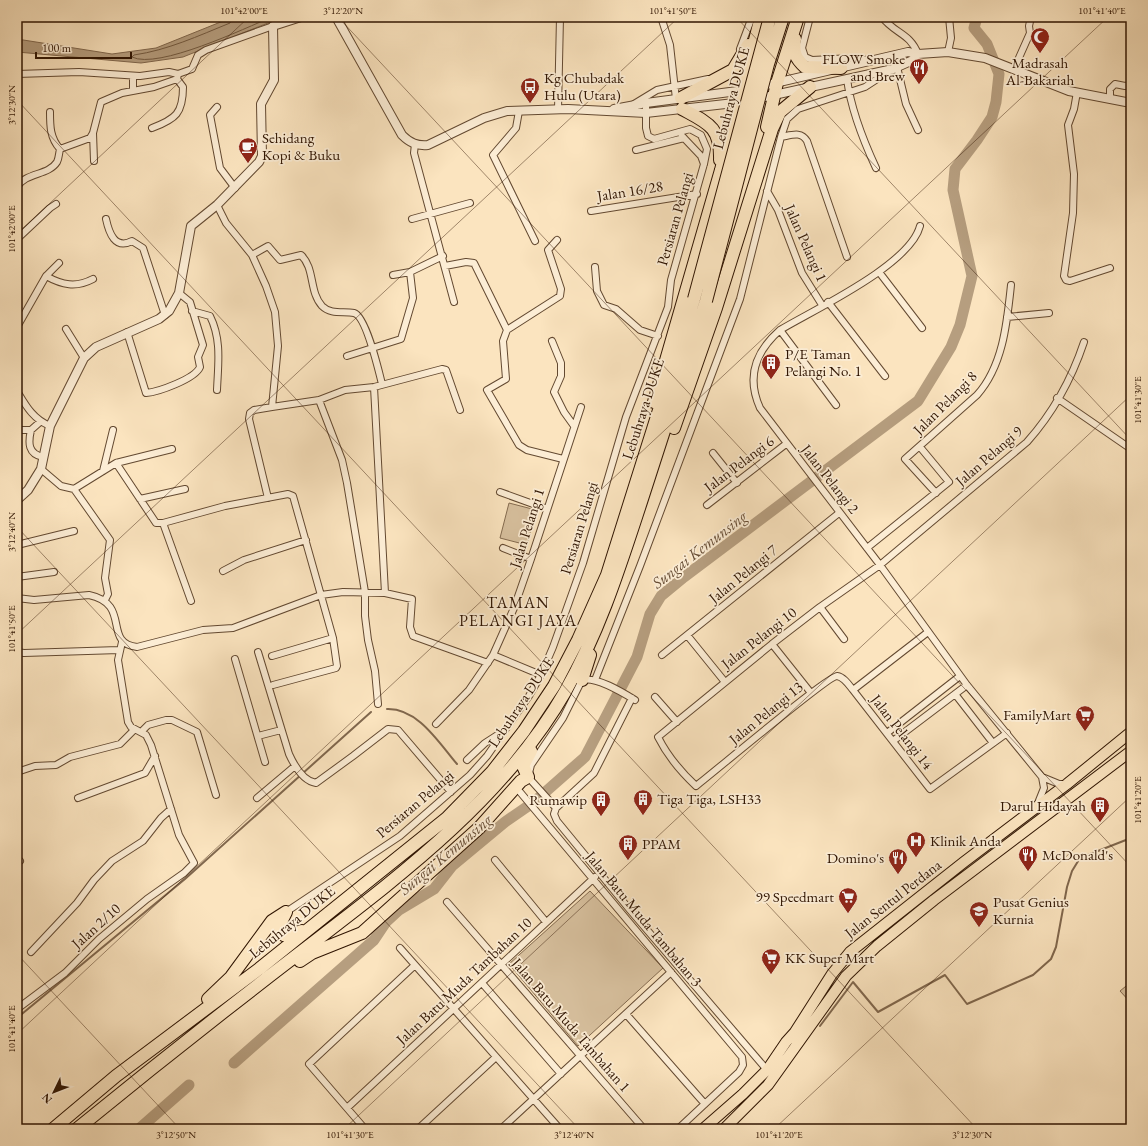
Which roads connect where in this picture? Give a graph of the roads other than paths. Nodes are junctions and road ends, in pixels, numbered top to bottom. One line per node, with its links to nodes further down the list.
1 (301, 17): 13 (street)
2 (336, 17): 51 (street)
3 (560, 17): 40 (street)
4 (661, 17): 26 (street)
5 (770, 17): 89 (highway, Lebuhraya DUKE, bridge)
6 (783, 17): 89 (highway, Lebuhraya DUKE, bridge)
7 (810, 17): 16 (street)
8 (882, 17): 15 (street)
9 (949, 17): 14 (street)
10 (1031, 17): 19 (street)
11 (757, 20): 26 (street); 28 (highway); 34 (highway)
12 (796, 21): 17 (highway); 24 (highway)
13 (273, 26): 22 (street); 60 (street)
14 (948, 52): 15 (street); 19 (street)
15 (918, 54): 16 (street); 18 (street)
16 (870, 61): 17 (street)
17 (840, 68): 24 (street)
18 (895, 68): 23 (street); 31 (street); 46 (street)
19 (1014, 69): 30 (street)
20 (17, 74): 21 (street)
21 (133, 76): 22 (street); 29 (street)
22 (177, 77): 29 (street); 45 (street)
23 (847, 79): 27 (street); 31 (street)
24 (777, 83): 28 (street); 32 (highway)
25 (1131, 85): 33 (street)
26 (675, 86): 34 (street); 38 (street)
27 (810, 87): 32 (street); 66 (highway)
28 (742, 90): 34 (street); 36 (highway)
29 (132, 91): 47 (street)
30 (1077, 92): 33 (street); 81 (street)
31 (849, 93): 49 (street); 56 (street)
32 (774, 95): 36 (street); 66 (highway)
33 (1110, 99): 37 (street)
34 (680, 102): 35 (street); 36 (street); 44 (street); 58 (highway)
35 (646, 103): 38 (street); 44 (street, Persiaran Pelangi)
36 (739, 103): 58 (highway)
37 (1131, 103)
38 (631, 106): 41 (street)
39 (217, 107): 60 (street)
40 (558, 110): 41 (street); 42 (street)
41 (607, 110): 44 (street)
42 (519, 111): 51 (street); 74 (street)
43 (50, 112): 52 (street)
44 (646, 114): 48 (street, Persiaran Pelangi)
45 (152, 128)
46 (918, 130)
47 (93, 133): 52 (street); 54 (street)
48 (679, 133): 50 (street); 55 (street, Persiaran Pelangi)
49 (781, 137): 61 (street); 77 (street)
50 (684, 138): 53 (street); 55 (street)
51 (415, 144): 68 (street)
52 (60, 149): 57 (street)
53 (636, 150)
54 (94, 161)
55 (704, 164): 62 (street, Persiaran Pelangi)
56 (876, 168)
57 (19, 178): 59 (street)
58 (719, 179): 148 (highway)
59 (17, 187)
60 (235, 188): 65 (street)
61 (767, 191): 92 (street, Jalan Pelangi 1); 185 (street)
62 (697, 194): 67 (street, Jalan 16/28); 103 (street, Persiaran Pelangi)
63 (470, 203): 68 (street)
64 (56, 204): 72 (street)
65 (217, 205): 75 (street); 88 (street)
66 (746, 210): 154 (highway)
67 (591, 211)
68 (430, 214): 70 (street); 76 (street)
69 (106, 219): 95 (street)
70 (412, 219)
71 (920, 226): 83 (street, Jalan Pelangi 2)
72 (17, 239)
73 (557, 240): 100 (street)
74 (535, 241)
75 (252, 255): 106 (street); 117 (street)
76 (443, 256): 79 (street); 82 (street)
77 (847, 257)
78 (59, 263): 85 (street)
79 (445, 266): 90 (street); 100 (street)
80 (595, 267): 103 (street)
81 (1110, 268)
82 (410, 272): 84 (street); 106 (street)
83 (879, 272): 91 (street, Jalan Pelangi 2); 98 (street)
84 (393, 275)
85 (46, 276): 86 (street); 97 (street)
86 (93, 279)
87 (1011, 285): 96 (street, Jalan Pelangi 8)
88 (179, 293): 93 (street); 95 (street)
89 (700, 300): 148 (highway, Lebuhraya DUKE); 154 (highway, Lebuhraya DUKE)
90 (454, 302)
91 (828, 302): 92 (street, Jalan Pelangi 2); 109 (street)
92 (822, 305): 101 (street, Jalan Pelangi 2)
93 (192, 311): 102 (street); 112 (street)
94 (1049, 313): 96 (street)
95 (165, 316): 102 (street)
96 (1007, 317): 127 (street, Jalan Pelangi 8)
97 (17, 327)
98 (922, 328)
99 (66, 329): 108 (street)
100 (506, 330): 132 (street)
101 (780, 330): 116 (street); 126 (street, Jalan Pelangi 2)
102 (127, 332): 108 (street)
103 (658, 336): 182 (street, Persiaran Pelangi)
104 (552, 341): 122 (street)
105 (1084, 342): 114 (street, Jalan Pelangi 9)
106 (372, 347): 107 (street); 110 (street)
107 (347, 356)
108 (84, 358): 121 (street)
109 (885, 376)
110 (382, 384): 111 (street); 119 (street)
111 (374, 387): 115 (street); 161 (street)
112 (217, 390)
113 (17, 391): 120 (street)
114 (1057, 398): 129 (street); 156 (street, Jalan Pelangi 9)
115 (319, 400): 117 (street); 160 (street)
116 (836, 405)
117 (272, 407): 142 (street)
118 (581, 407): 122 (street, Jalan Pelangi 1)
119 (460, 410)
120 (40, 422): 121 (street); 124 (street)
121 (50, 426): 131 (street)
122 (574, 426): 132 (street, Jalan Pelangi 1)
123 (17, 430): 124 (street)
124 (32, 430): 131 (street)
125 (113, 430): 135 (street)
126 (786, 444): 136 (street, Jalan Pelangi 6); 146 (street, Jalan Pelangi 2)
127 (920, 447): 140 (street, Jalan Pelangi 8); 140 (street, Jalan Pelangi 8)
128 (172, 449): 133 (street)
129 (1131, 449)
130 (713, 452): 136 (street)
131 (43, 457): 134 (street)
132 (563, 459): 145 (street, Jalan Pelangi 1)
133 (116, 463): 135 (street); 143 (street)
134 (41, 469): 137 (street); 141 (street)
135 (103, 471): 137 (street)
136 (737, 483): 144 (street, Jalan Pelangi 6)
137 (74, 489): 164 (street)
138 (185, 489): 143 (street)
139 (500, 492): 145 (street)
140 (936, 493): 153 (street, Jalan Pelangi 8)
141 (18, 498)
142 (268, 498): 147 (street); 150 (street)
143 (140, 499): 147 (street)
144 (707, 505)
145 (547, 509): 155 (street, Jalan Pelangi 1)
146 (839, 513): 153 (street, Jalan Pelangi 2); 168 (street, Jalan Pelangi 7)
147 (163, 523): 165 (street)
148 (624, 523): 231 (highway, Lebuhraya DUKE)
149 (74, 531): 151 (street)
150 (306, 540): 157 (street); 162 (street)
151 (17, 545)
152 (503, 548): 155 (street)
153 (867, 548): 156 (street, Jalan Pelangi 2)
154 (625, 550): 173 (highway, Lebuhraya DUKE)
155 (531, 558): 177 (street, Jalan Pelangi 1)
156 (880, 565): 166 (street, Jalan Pelangi 10); 167 (street, Jalan Pelangi 2)
157 (223, 571)
158 (54, 572): 159 (street)
159 (17, 576)
160 (365, 592): 161 (street); 162 (street); 194 (street)
161 (385, 593): 181 (street)
162 (321, 595): 169 (street); 171 (street)
163 (17, 598): 164 (street)
164 (105, 600): 171 (street)
165 (191, 601)
166 (820, 607): 170 (street); 172 (street, Jalan Pelangi 10)
167 (928, 632): 183 (street, Jalan Pelangi 2); 189 (street)
168 (687, 635): 178 (street, Jalan Pelangi 7); 186 (street)
169 (333, 638): 179 (street); 187 (street)
170 (844, 639)
171 (122, 642): 174 (street)
172 (772, 644): 186 (street, Jalan Pelangi 10); 191 (street)
173 (589, 646): 184 (highway); 190 (highway, Lebuhraya DUKE)
174 (119, 650): 175 (street); 197 (street)
175 (17, 652)
176 (258, 652): 198 (street)
177 (493, 655): 181 (street, Jalan Pelangi 1); 182 (street)
178 (662, 655)
179 (272, 656)
180 (235, 659): 204 (street)
181 (488, 663): 196 (street, Jalan Pelangi 1)
182 (541, 675): 199 (street, Persiaran Pelangi)
183 (960, 676): 188 (street, Jalan Pelangi 2); 202 (street)
184 (582, 680): 185 (street); 214 (street)
185 (595, 680): 222 (street)
186 (724, 682): 195 (street, Jalan Pelangi 10)
187 (273, 685)
188 (967, 685): 192 (street); 203 (street, Jalan Pelangi 2)
189 (853, 690): 191 (street, Jalan Pelangi 13); 202 (street, Jalan Pelangi 14)
190 (564, 693): 214 (highway); 245 (highway, Lebuhraya DUKE)
191 (811, 693): 205 (street, Jalan Pelangi 13)
192 (955, 694): 206 (street); 207 (street)
193 (655, 697): 195 (street)
194 (378, 704)
195 (676, 722): 205 (street, Jalan Pelangi 10)
196 (436, 724)
197 (134, 730): 200 (street); 213 (street)
198 (281, 730): 204 (street); 212 (street)
199 (505, 730): 210 (street); 217 (street, Persiaran Pelangi)
200 (141, 732): 209 (street); 219 (street)
201 (1131, 732): 216 (main road, Jalan Sentul Perdana)
202 (887, 733): 206 (street, Jalan Pelangi 14)
203 (1007, 733): 207 (street); 215 (street, Jalan Pelangi 2)
204 (258, 736): 211 (street)
205 (658, 737)
206 (893, 741): 207 (street, Jalan Pelangi 14)
207 (992, 743)
208 (1131, 751): 234 (main road, Jalan Sentul Perdana)
209 (155, 756): 220 (street); 224 (street)
210 (466, 760)
211 (265, 762)
212 (296, 768): 217 (street); 221 (street)
213 (17, 772)
214 (528, 777): 222 (street); 245 (highway)
215 (1042, 777): 216 (street); 223 (street)
216 (1067, 784): 223 (main road, Jalan Sentul Perdana)
217 (451, 792): 229 (street, Persiaran Pelangi)
218 (520, 792): 227 (street, Jalan Batu Muda Tambahan 3)
219 (216, 794)
220 (78, 798)
221 (257, 798)
222 (554, 805): 226 (street)
223 (1035, 808): 235 (main road, Jalan Sentul Perdana)
224 (171, 809): 233 (street); 241 (street, Jalan 2/10)
225 (495, 860): 230 (street)
226 (599, 873): 227 (street, Jalan Batu Muda Tambahan 10); 248 (street)
227 (593, 879): 230 (street, Jalan Batu Muda Tambahan 10); 238 (street, Jalan Batu Muda Tambahan 3)
228 (447, 902): 236 (street, Jalan Batu Muda Tambahan 1)
229 (286, 912): 231 (highway); 244 (highway)
230 (546, 922): 236 (street, Jalan Batu Muda Tambahan 10)
231 (310, 928): 244 (highway, Lebuhraya DUKE)
232 (400, 948): 237 (street)
233 (31, 952)
234 (868, 954): 235 (main road); 239 (main road, Jalan Sentul Perdana)
235 (850, 956): 239 (main road); 248 (main road, Jalan Sentul Perdana)
236 (501, 964): 240 (street, Jalan Batu Muda Tambahan 10); 246 (street, Jalan Batu Muda Tambahan 1)
237 (415, 965): 242 (street); 252 (street)
238 (671, 972): 243 (street); 251 (street, Jalan Batu Muda Tambahan 3)
239 (846, 976): 262 (main road, Jalan Sentul Perdana)
240 (482, 982): 242 (street, Jalan Batu Muda Tambahan 10); 249 (street)
241 (17, 1009)
242 (454, 1009): 247 (street); 252 (street, Jalan Batu Muda Tambahan 10)
243 (626, 1014): 246 (street); 251 (street)
244 (181, 1026): 254 (highway, Lebuhraya DUKE)
245 (188, 1039): 255 (highway, Lebuhraya DUKE)
246 (580, 1056): 249 (street); 260 (street, Jalan Batu Muda Tambahan 1)
247 (496, 1057): 250 (street); 257 (street)
248 (767, 1070): 253 (main road, Jalan Sentul Perdana)
249 (561, 1074): 250 (street)
250 (533, 1099): 258 (street); 259 (street)
251 (704, 1104): 261 (street)
252 (347, 1108): 256 (street)
253 (706, 1127)
254 (53, 1129)
255 (77, 1129)
256 (365, 1129)
257 (418, 1129)
258 (501, 1129)
259 (560, 1129)
260 (644, 1129)
261 (678, 1129)
262 (724, 1129)

